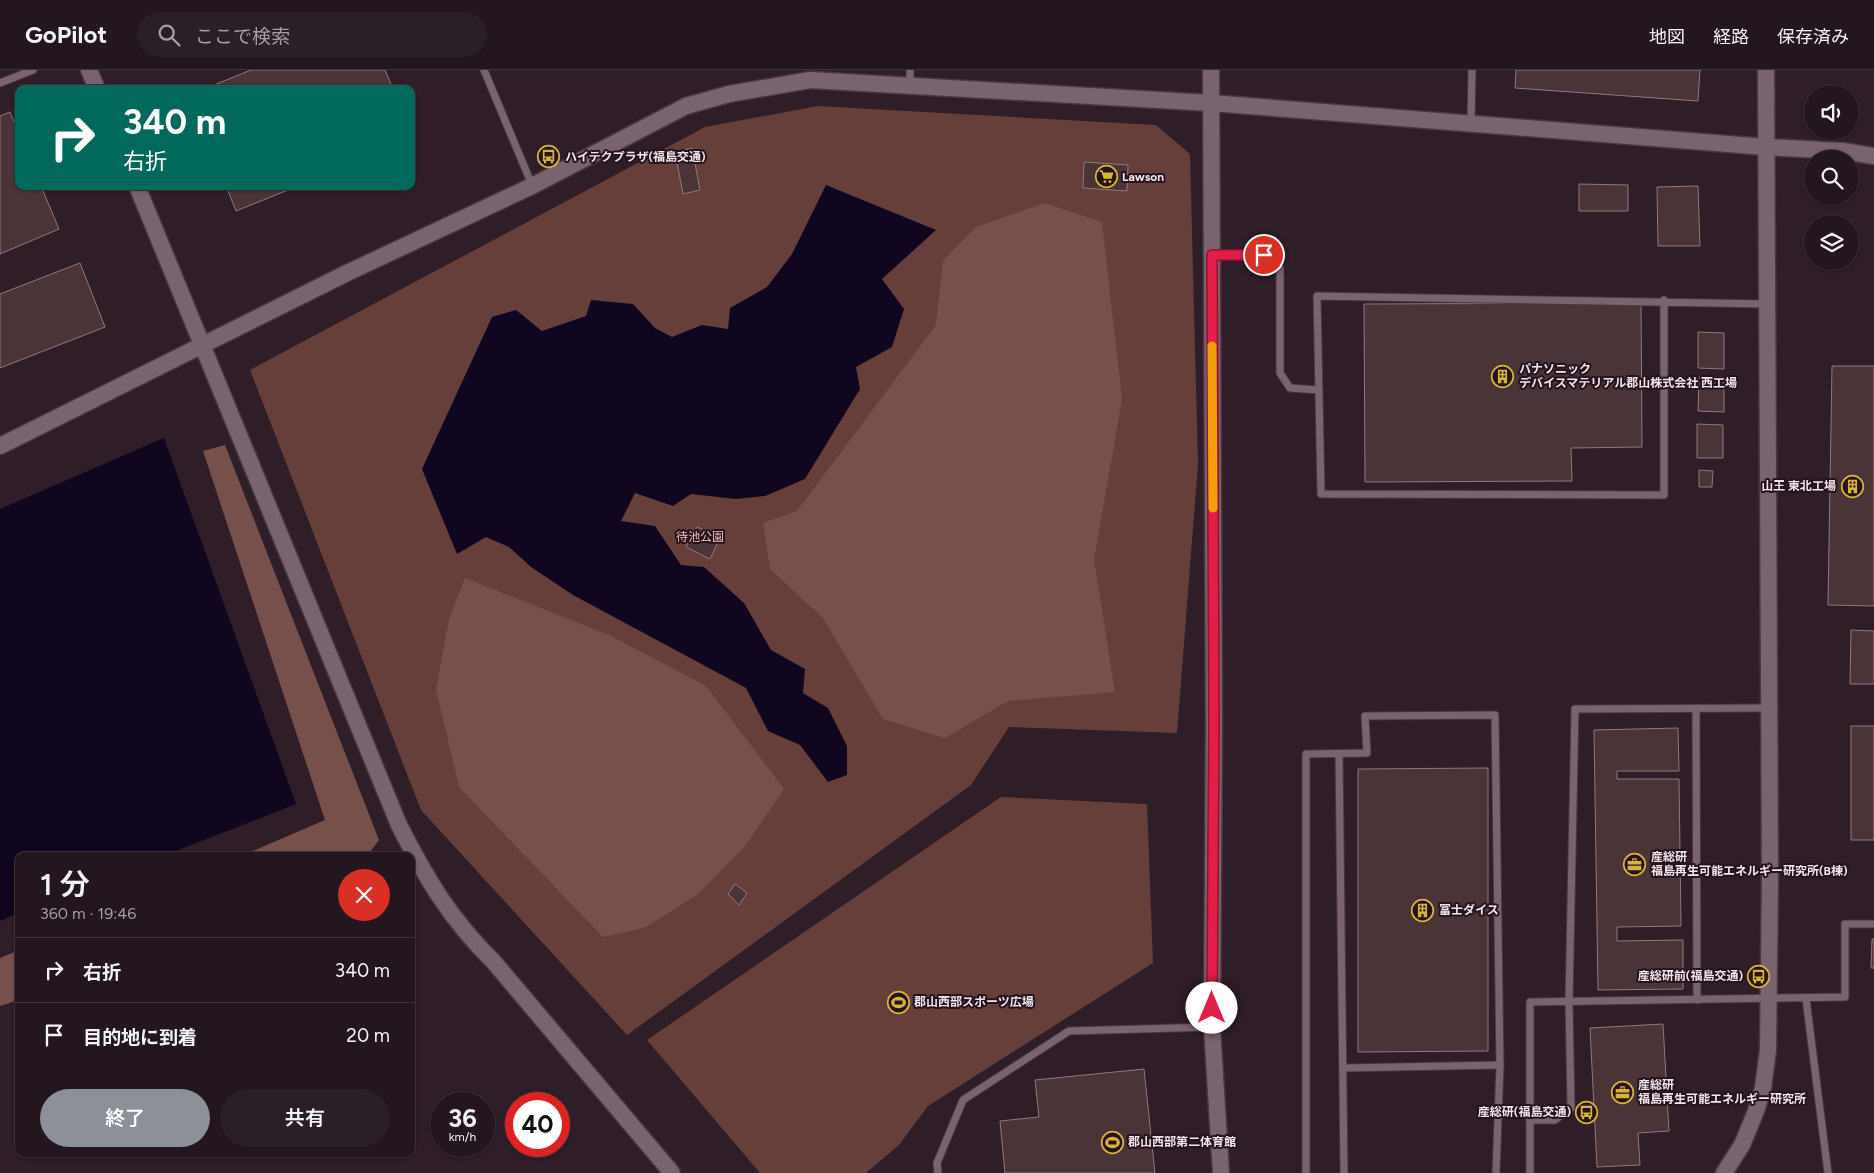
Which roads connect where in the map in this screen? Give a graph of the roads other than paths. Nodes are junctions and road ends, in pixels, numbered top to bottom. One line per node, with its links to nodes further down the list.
1 (33, 70): 8 (lane)
2 (89, 70): 9 (street)
3 (484, 70): 14 (lane)
4 (1211, 70): 10 (street)
5 (1472, 70): 11 (lane)
6 (1766, 70): 12 (street)
7 (910, 77): 10 (street); 14 (street)
8 (0, 83)
9 (95, 85)
10 (1211, 102): 11 (street); 16 (street)
11 (1471, 124): 12 (street)
12 (1766, 147): 13 (street); 18 (street)
13 (1874, 156)
14 (532, 186): 19 (street)
15 (139, 190): 19 (street)
16 (1212, 255): 20 (lane); 32 (street)
17 (1664, 300): 18 (lane); 20 (lane); 20 (lane)
18 (1767, 304): 23 (street)
19 (201, 345): 21 (street); 25 (street)
20 (1319, 390)
21 (0, 446)
22 (1696, 708): 23 (lane); 29 (lane); 31 (lane)
23 (1769, 708): 30 (street)
24 (1339, 754): 33 (lane); 34 (lane); 39 (lane)
25 (413, 852)
26 (415, 856): 36 (street)
27 (1874, 924): 28 (lane)
28 (1806, 999): 30 (lane); 44 (lane)
29 (1697, 1000): 30 (lane); 31 (lane)
30 (1769, 1000): 43 (street)
31 (1569, 1002): 35 (lane); 35 (lane)
32 (1212, 1026): 37 (lane); 38 (street)
33 (1500, 1065): 34 (lane); 41 (lane)
34 (1343, 1068): 40 (lane)
35 (1530, 1120): 42 (lane)
36 (672, 1173)
37 (938, 1173)
38 (1221, 1173)
39 (1306, 1173)
40 (1344, 1173)
41 (1496, 1173)
42 (1530, 1173)
43 (1724, 1173)
44 (1828, 1173)

